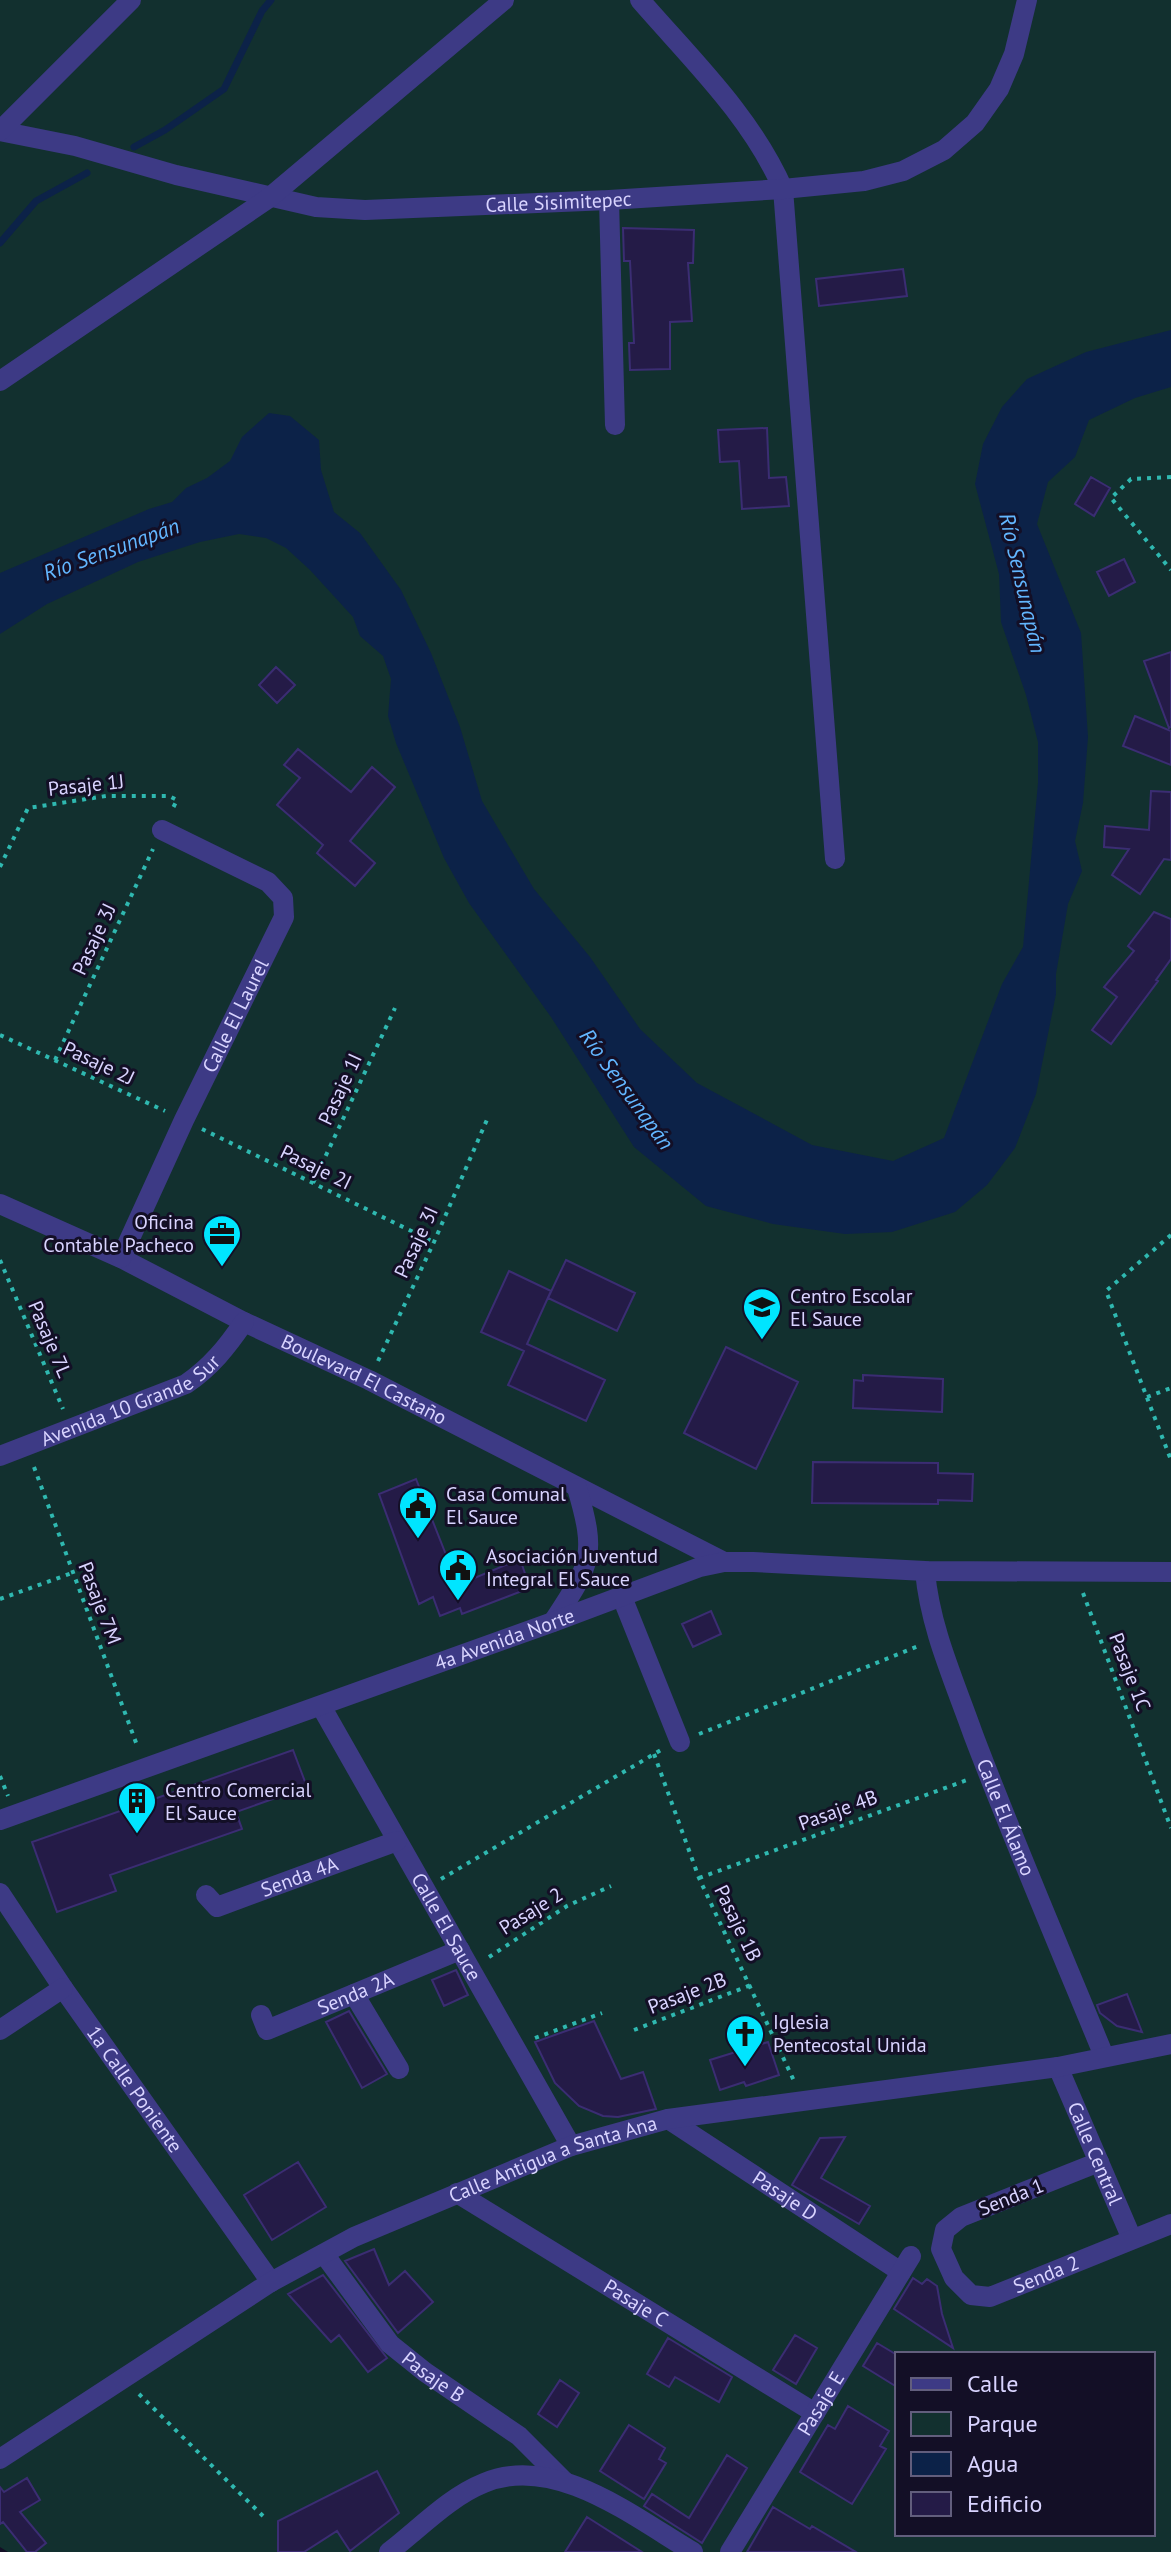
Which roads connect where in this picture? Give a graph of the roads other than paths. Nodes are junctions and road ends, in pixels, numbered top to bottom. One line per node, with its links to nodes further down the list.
1 (131, 0): 5 (street)
2 (504, 0): 7 (street)
3 (640, 0): 6 (street)
4 (1027, 0): 6 (street, Calle Sisimitepec)
5 (0, 131): 7 (street, Calle Sisimitepec)
6 (783, 189): 8 (street, Calle Sisimitepec); 12 (street)
7 (269, 198): 8 (street, Calle Sisimitepec); 9 (street)
8 (609, 200): 10 (street)
9 (0, 381)
10 (615, 425)
11 (162, 830): 14 (street, Calle El Laurel)
12 (835, 859)
13 (0, 1204): 14 (street, Boulevard El Castaño)
14 (121, 1258): 15 (street, Boulevard El Castaño)
15 (244, 1322): 16 (street, Avenida 10 Grande Sur); 17 (street, Boulevard El Castaño)
16 (0, 1456)
17 (577, 1488): 18 (street, Boulevard El Castaño); 22 (street)
18 (724, 1562): 19 (street, 4a Avenida Norte); 21 (street, 4a Avenida Norte)
19 (925, 1571): 20 (street, 4a Avenida Norte); 35 (street, Calle El Álamo)
20 (1171, 1572)
21 (622, 1597): 22 (street, 4a Avenida Norte); 24 (street)
22 (553, 1622): 23 (street, 4a Avenida Norte)
23 (321, 1706): 25 (street, 4a Avenida Norte); 26 (street, Calle El Sauce)
24 (680, 1742)
25 (0, 1820)
26 (397, 1841): 28 (street, Senda 4A); 29 (street, Calle El Sauce)
27 (0, 1893): 30 (street, 1a Calle Poniente)
28 (206, 1895)
29 (460, 1950): 31 (street, Senda 2A); 39 (street, Calle El Sauce)
30 (63, 1988): 33 (street); 47 (street, 1a Calle Poniente)
31 (354, 1994): 32 (street, Senda 2A); 37 (street)
32 (261, 2015)
33 (0, 2030)
34 (1171, 2044): 35 (street, Calle Antigua a Santa Ana)
35 (1104, 2056): 36 (street, Calle Antigua a Santa Ana)
36 (1058, 2067): 38 (street, Calle Antigua a Santa Ana); 40 (street, Calle Central)
37 (399, 2069)
38 (668, 2119): 39 (street, Calle Antigua a Santa Ana); 46 (street, Pasaje D)
39 (571, 2146): 41 (street, Calle Antigua a Santa Ana)
40 (1099, 2162): 43 (street, Calle Central); 44 (street, Senda 1)
41 (457, 2193): 45 (street, Calle Antigua a Santa Ana); 48 (street, Pasaje C)
42 (1171, 2224): 43 (street, Senda 2)
43 (1132, 2239): 44 (street, Senda 2)
44 (941, 2249)
45 (324, 2254): 47 (street, Calle Antigua a Santa Ana); 50 (street, Pasaje B)
46 (906, 2264): 48 (street, Pasaje E)
47 (271, 2282): 49 (street, Calle Antigua a Santa Ana)
48 (815, 2413): 53 (street, Pasaje E)
49 (0, 2459)
50 (564, 2481): 51 (street); 52 (street)
51 (389, 2552)
52 (693, 2552)
53 (730, 2552)

